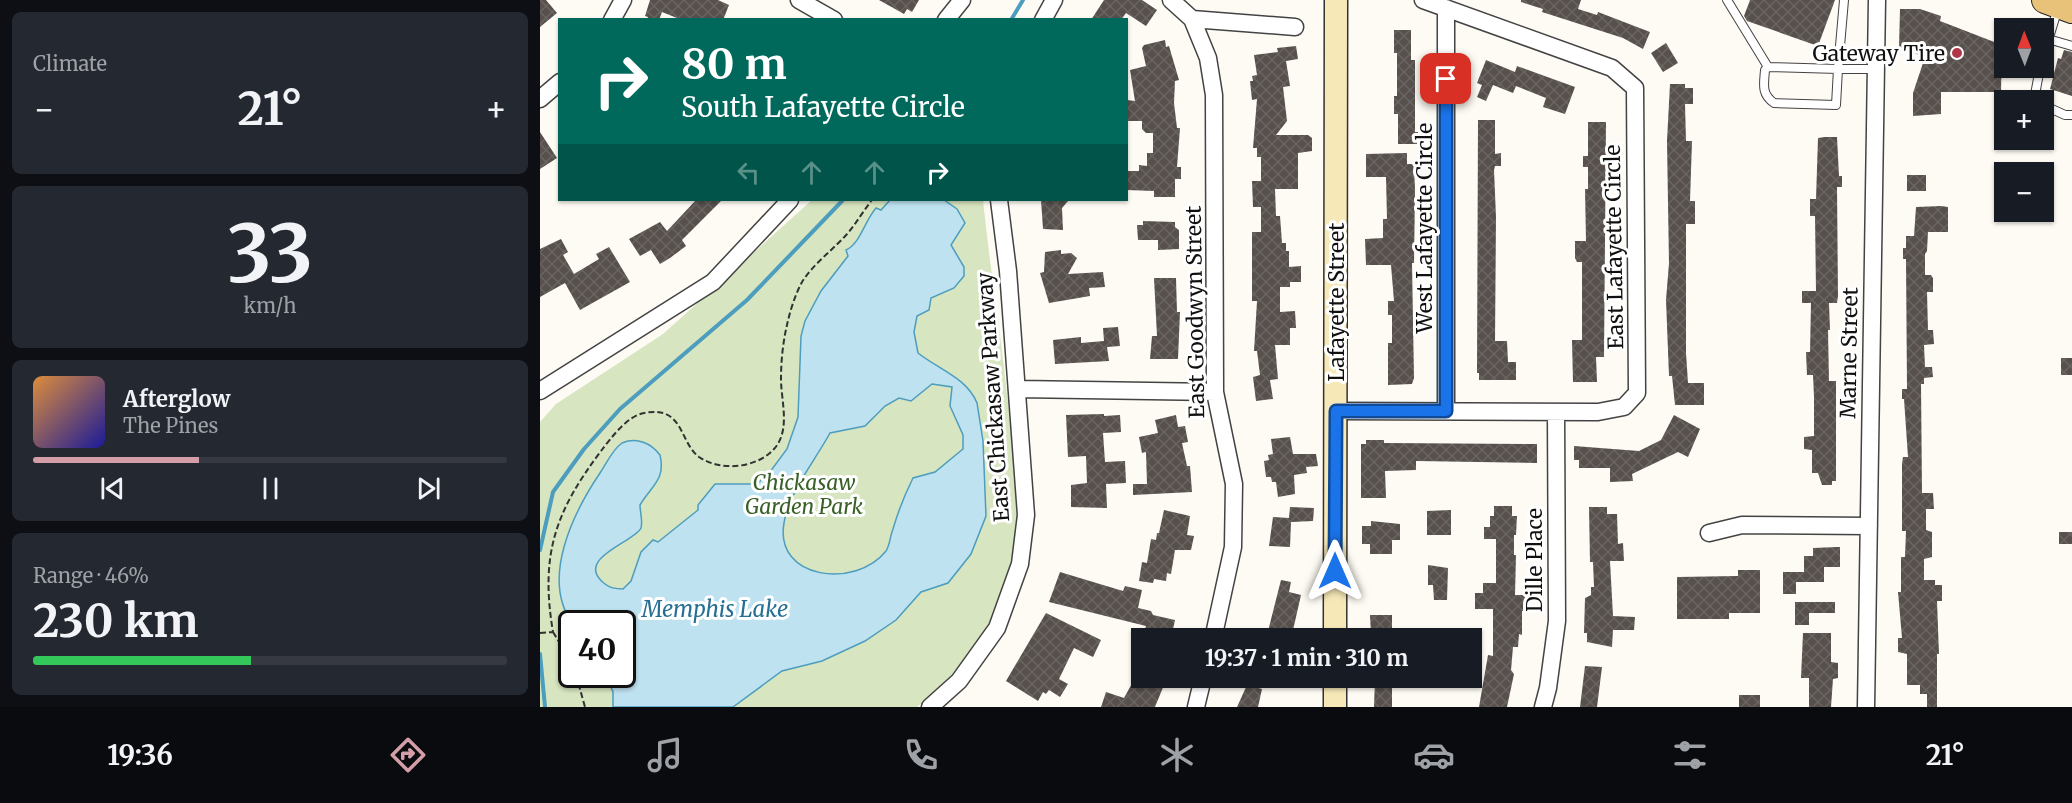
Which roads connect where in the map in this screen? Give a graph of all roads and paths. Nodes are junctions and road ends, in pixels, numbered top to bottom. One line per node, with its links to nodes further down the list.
1 (623, 0): 13 (street)
2 (799, 0): 14 (street)
3 (962, 0): 15 (street)
4 (1054, 0): 16 (street)
5 (1171, 0): 17 (street)
6 (1336, 0): 35 (street, Lafayette Street)
7 (1423, 0): 12 (street)
8 (1727, 0): 22 (lane)
9 (1844, 0): 23 (lane)
10 (1877, 0): 24 (street, Marne Street)
11 (2059, 5): 18 (lane)
12 (1446, 8): 36 (street, West Lafayette Circle); 37 (street, East Lafayette Circle)
13 (613, 18)
14 (830, 18)
15 (948, 18)
16 (1044, 18)
17 (1192, 19): 19 (street); 34 (street, East Goodwyn Street)
18 (2054, 20)
19 (1295, 27)
20 (2054, 41): 21 (lane)
21 (2072, 46)
22 (1768, 67): 23 (lane); 23 (lane)
23 (1838, 69): 24 (lane)
24 (1876, 69): 38 (street, Marne Street)
25 (558, 84): 26 (street)
26 (540, 99)
27 (2054, 110): 28 (lane)
28 (2072, 116)
29 (789, 201): 33 (street)
30 (871, 201): 42 (path)
31 (999, 201): 32 (street, East Chickasaw Parkway)
32 (1018, 390): 34 (street); 49 (street, East Chickasaw Parkway)
33 (540, 391)
34 (1215, 392): 40 (street, East Goodwyn Street)
35 (1336, 411): 36 (street); 41 (street, Lafayette Street)
36 (1446, 411): 37 (street)
37 (1556, 412): 52 (street, Dille Place)
38 (1869, 526): 39 (street); 53 (street, Marne Street)
39 (1709, 533)
40 (1215, 628)
41 (1335, 628)
42 (553, 632): 43 (path); 44 (path)
43 (540, 633)
44 (558, 640)
45 (580, 688): 48 (path)
46 (1201, 688): 50 (street)
47 (1335, 688): 51 (street)
48 (585, 707)
49 (930, 707)
50 (1196, 707)
51 (1335, 707)
52 (1543, 707)
53 (1866, 707)

